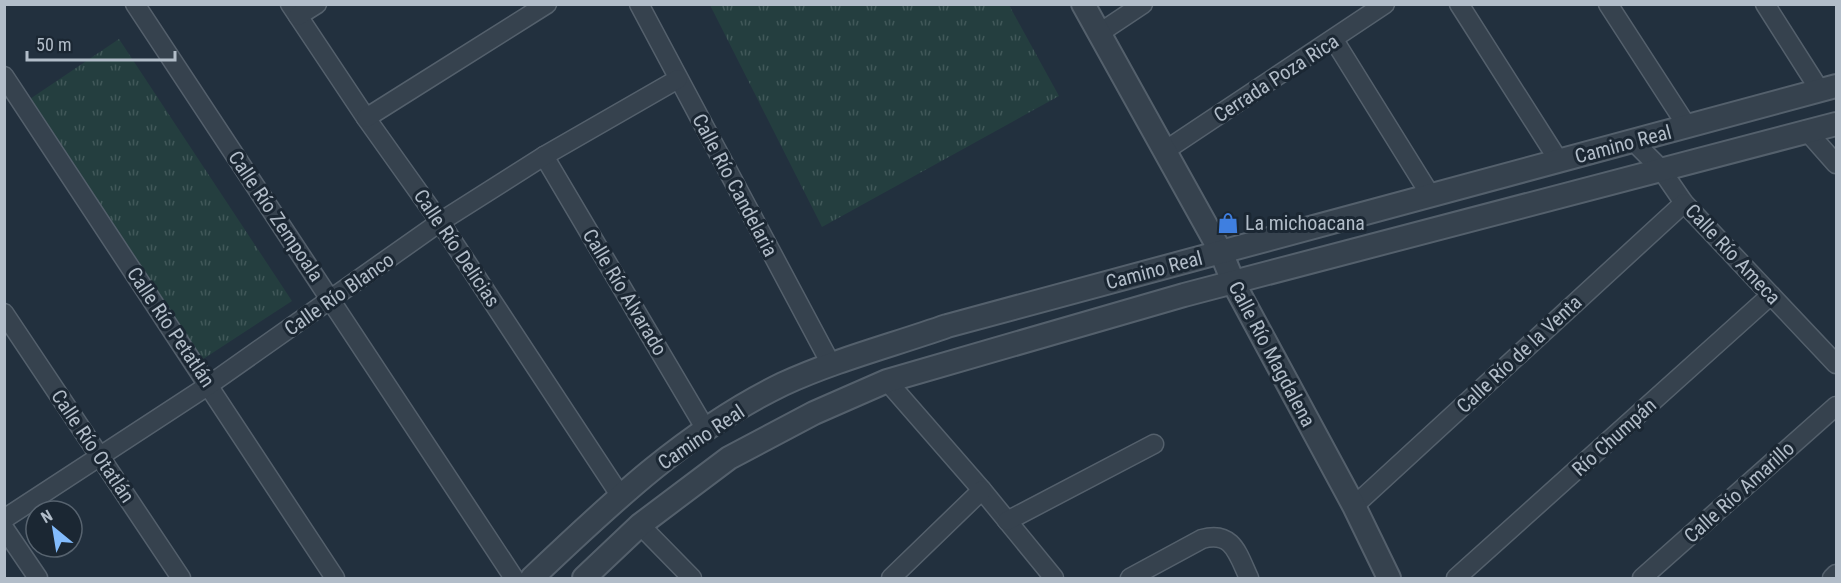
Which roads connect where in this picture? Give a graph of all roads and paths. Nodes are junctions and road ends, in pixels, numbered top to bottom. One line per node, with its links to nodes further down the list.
1 (135, 4): 33 (street, Calle Río Zempoala)
2 (317, 4): 11 (street)
3 (547, 4): 17 (street)
4 (639, 4): 15 (street, Calle Río Candelaria)
5 (1083, 4): 12 (street, Calle Río Magdalena)
6 (1143, 4): 12 (street)
7 (1385, 4): 13 (street, Cerrada Poza Rica)
8 (1459, 4): 24 (street)
9 (1608, 4): 19 (street)
10 (1765, 4): 16 (street)
11 (294, 10): 17 (street, Calle Río Delicias)
12 (1098, 34): 22 (street, Calle Río Magdalena)
13 (1334, 40): 22 (street, Cerrada Poza Rica); 27 (street)
14 (4, 76): 40 (street, Calle Río Petatlán)
15 (678, 79): 23 (street, Calle Río Blanco); 38 (street, Calle Río Candelaria)
16 (1828, 88): 19 (street, Camino Real)
17 (366, 118): 29 (street, Calle Río Delicias)
18 (1836, 124): 20 (street, Camino Real)
19 (1687, 126): 21 (street, Camino Real)
20 (1806, 130): 25 (street); 26 (street, Camino Real)
21 (1633, 141): 24 (street, Camino Real); 26 (street, Calle Río Ameca)
22 (1166, 150): 30 (street, Calle Río Magdalena)
23 (544, 156): 29 (street, Calle Río Blanco); 42 (street, Calle Río Alvarado)
24 (1558, 161): 27 (street, Camino Real)
25 (1836, 164)
26 (1660, 168): 28 (street, Calle Río Ameca); 31 (street, Camino Real)
27 (1431, 196): 30 (street, Camino Real)
28 (1684, 203): 32 (street, Calle Río Ameca); 47 (street, Calle Río de la Venta)
29 (440, 222): 33 (street, Calle Río Blanco); 46 (street, Calle Río Delicias)
30 (1221, 252): 31 (street, Calle Río Magdalena); 35 (street, Camino Real)
31 (1234, 284): 36 (street, Camino Real); 47 (street, Calle Río Magdalena)
32 (1771, 295): 37 (street, Calle Río Ameca); 65 (street, Río Chumpán)
33 (332, 300): 40 (street, Calle Río Blanco); 56 (street, Calle Río Zempoala)
34 (4, 313): 44 (street, Calle Río Otatlán)
35 (947, 327): 36 (street); 38 (street, Camino Real)
36 (956, 360): 39 (street, Camino Real)
37 (1836, 364)
38 (832, 366): 42 (street, Camino Real)
39 (887, 381): 45 (street); 50 (street, Camino Real)
40 (209, 385): 44 (street, Calle Río Blanco); 55 (street, Calle Río Petatlán)
41 (1836, 406): 66 (street, Calle Río Amarillo)
42 (705, 428): 46 (street, Camino Real)
43 (1154, 444): 49 (street)
44 (100, 456): 48 (street, Calle Río Blanco); 54 (street, Calle Río Otatlán)
45 (982, 490): 49 (street); 60 (street)
46 (620, 495): 57 (street, Camino Real)
47 (1354, 506): 64 (street, Calle Río Magdalena)
48 (4, 519)
49 (1007, 521): 61 (street)
50 (640, 525): 58 (street, Camino Real); 59 (street)
51 (4, 528): 53 (street)
52 (1836, 574): 67 (street)
53 (38, 579)
54 (181, 579)
55 (336, 579)
56 (514, 579)
57 (532, 579)
58 (584, 579)
59 (692, 579)
60 (891, 579)
61 (1054, 579)
62 (1130, 579): 63 (street)
63 (1249, 579)
64 (1389, 579)
65 (1456, 579)
66 (1642, 579)
67 (1832, 579)

